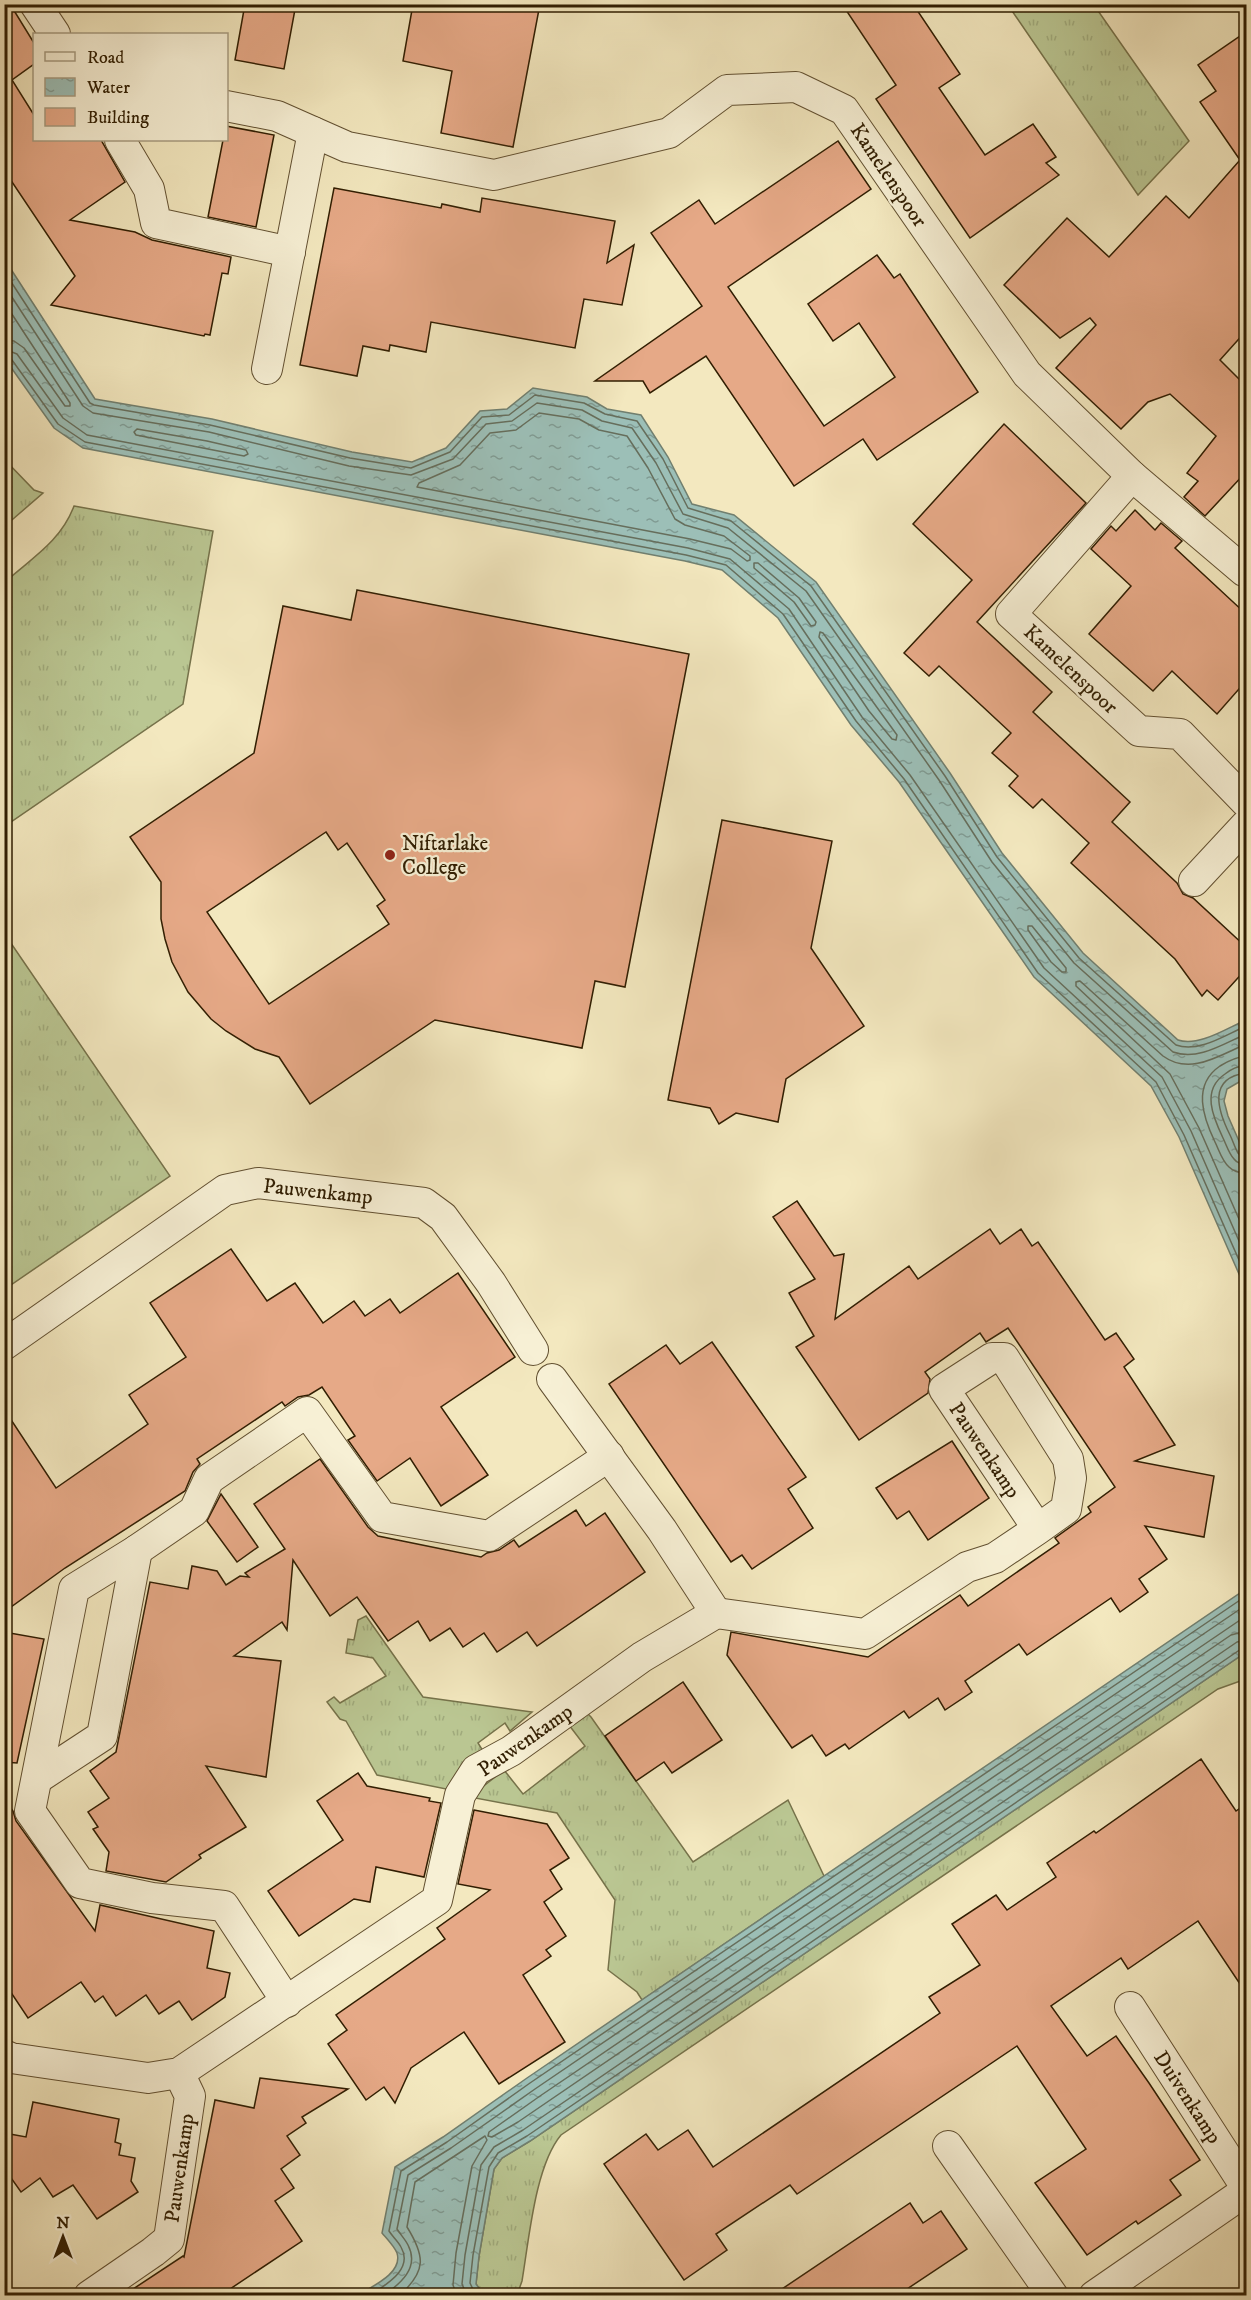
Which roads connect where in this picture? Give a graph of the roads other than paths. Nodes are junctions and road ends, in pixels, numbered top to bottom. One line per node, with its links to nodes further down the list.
1 (35, 4): 2 (street)
2 (54, 33)
3 (228, 106): 4 (street, Kamelenspoor)
4 (313, 132): 6 (street); 8 (street, Kamelenspoor)
5 (121, 141): 6 (street)
6 (290, 252): 7 (street)
7 (267, 369)
8 (1132, 476): 9 (street, Kamelenspoor); 10 (street, Kamelenspoor)
9 (1246, 568)
10 (1246, 802)
11 (1246, 825): 12 (street)
12 (1194, 881)
13 (4, 1345): 14 (street, Pauwenkamp)
14 (533, 1350)
15 (552, 1380): 16 (street)
16 (609, 1456): 18 (street); 19 (street)
17 (1038, 1529): 17 (street, Pauwenkamp); 19 (street, Pauwenkamp)
18 (137, 1550): 20 (street); 20 (street)
19 (716, 1613): 21 (street, Pauwenkamp)
20 (38, 1778): 21 (street)
21 (288, 2002): 24 (street, Pauwenkamp)
22 (1130, 2007): 26 (street, Duivenkamp)
23 (4, 2055): 24 (street, Pauwenkamp)
24 (179, 2073): 28 (street, Pauwenkamp)
25 (948, 2146): 29 (street)
26 (1246, 2187)
27 (1246, 2192): 30 (street)
28 (89, 2295)
29 (1053, 2295)
30 (1094, 2295)

